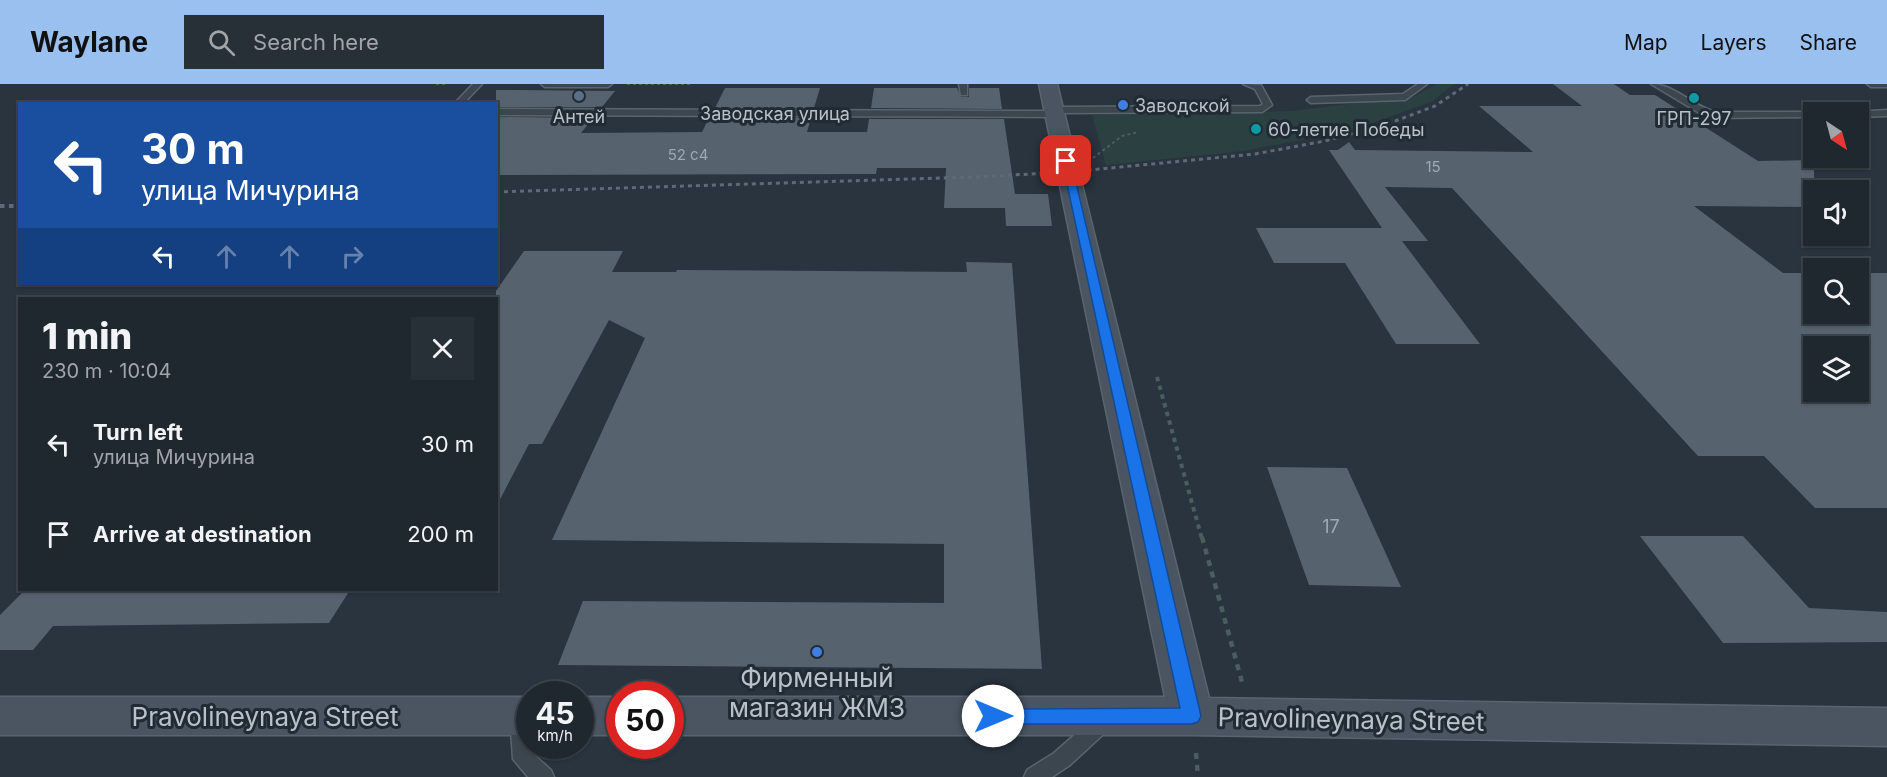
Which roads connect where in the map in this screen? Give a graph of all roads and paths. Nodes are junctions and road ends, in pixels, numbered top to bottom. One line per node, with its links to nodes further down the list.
1 (436, 84): 2 (path)
2 (446, 84)
3 (478, 84): 13 (lane)
4 (545, 84): 5 (lane)
5 (608, 84): 6 (path)
6 (690, 84)
7 (1247, 84): 14 (lane, Заводская улица)
8 (1424, 84): 12 (lane)
9 (1655, 84): 17 (lane)
10 (1871, 84): 11 (lane)
11 (1887, 84)
12 (1311, 100)
13 (460, 102)
14 (1052, 103): 15 (lane, Заводская улица); 25 (main road)
15 (498, 112)
16 (1887, 113): 18 (lane)
17 (1803, 114)
18 (1869, 114)
19 (1157, 377): 20 (path)
20 (1243, 685)
21 (0, 716): 22 (main road, Pravolineynaya Street)
22 (516, 716)
23 (684, 716): 24 (main road, Pravolineynaya Street)
24 (1109, 716): 25 (main road, Pravolineynaya Street); 29 (lane)
25 (1191, 716): 26 (main road, Pravolineynaya Street)
26 (1887, 727)
27 (524, 759): 28 (lane)
28 (543, 777)
29 (1035, 777)

